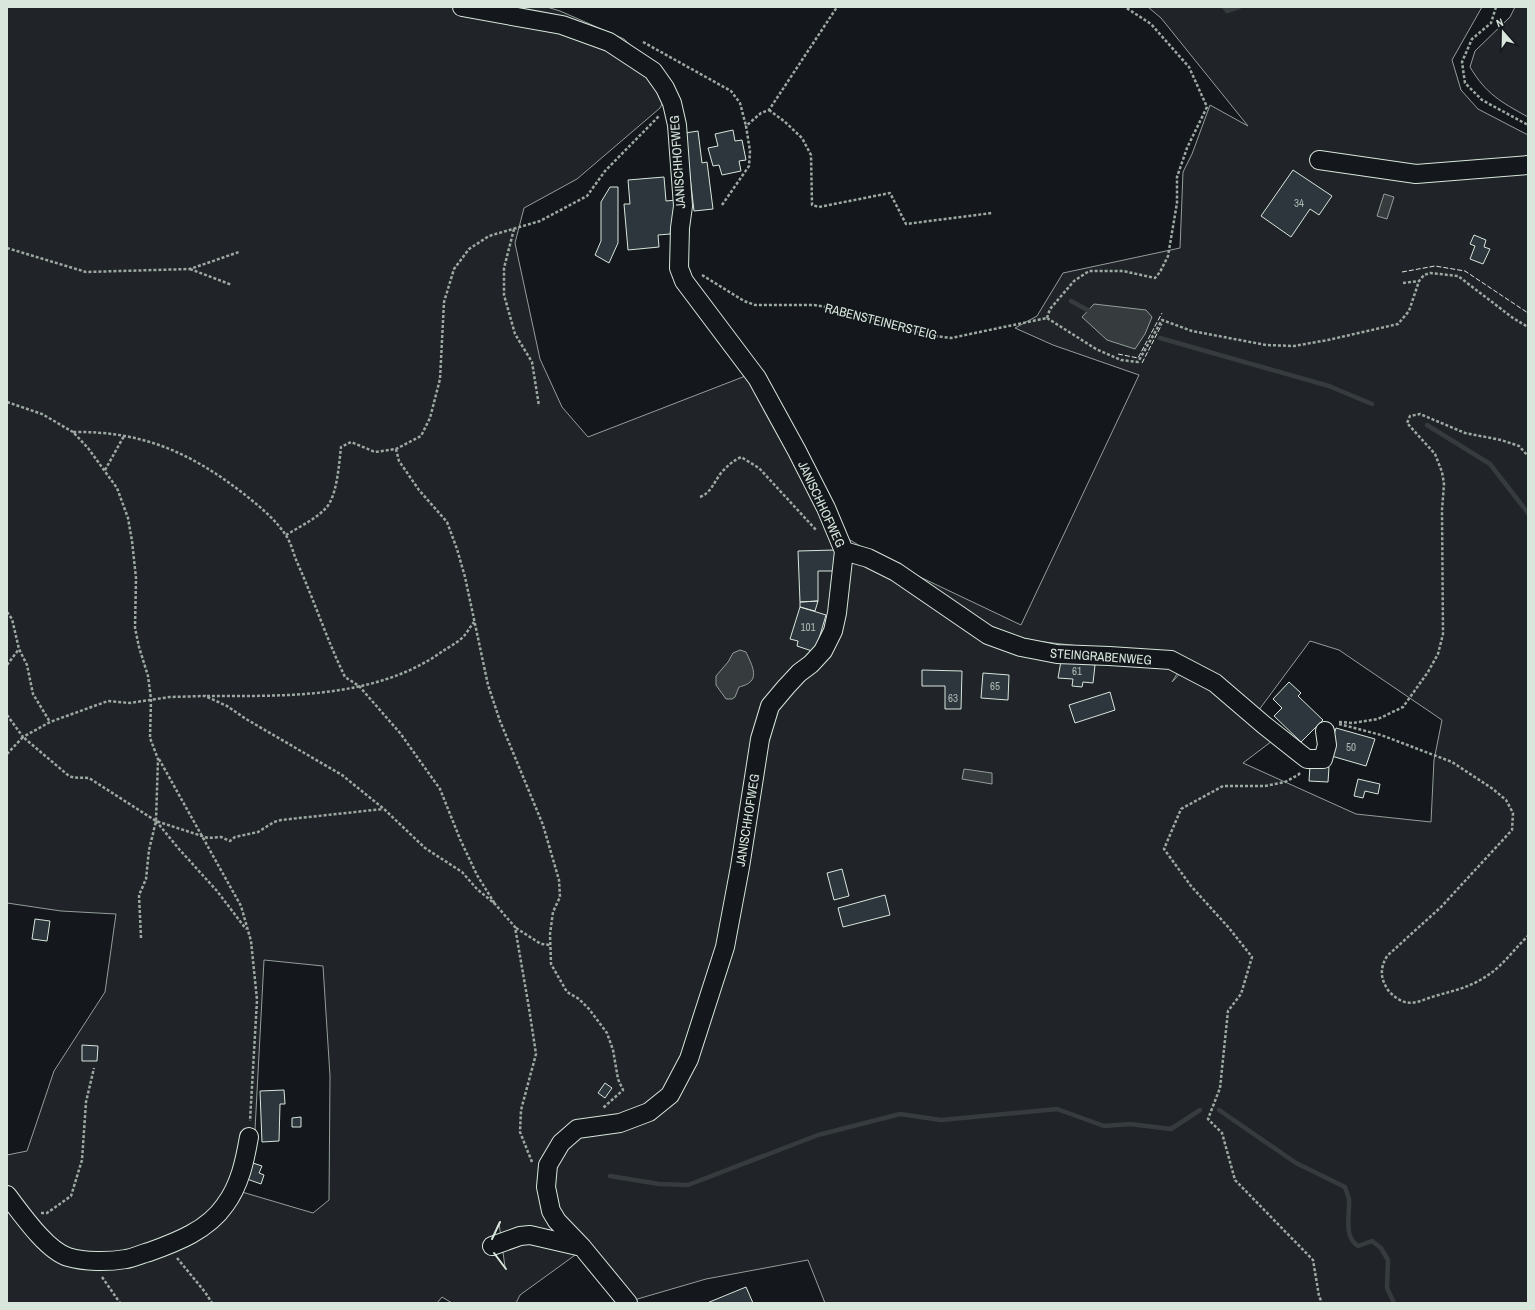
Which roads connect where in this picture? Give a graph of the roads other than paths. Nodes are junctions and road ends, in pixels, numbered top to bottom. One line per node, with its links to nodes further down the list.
1 (462, 7): 4 (street, JANISCHHOFWEG)
2 (1319, 160): 3 (street)
3 (1528, 165)
4 (844, 551): 5 (street, STEINGRABENWEG); 9 (street, JANISCHHOFWEG)
5 (1325, 731)
6 (249, 1137): 7 (street)
7 (7, 1195)
8 (492, 1246): 9 (street)
9 (582, 1247): 10 (street, JANISCHHOFWEG)
10 (628, 1303)

